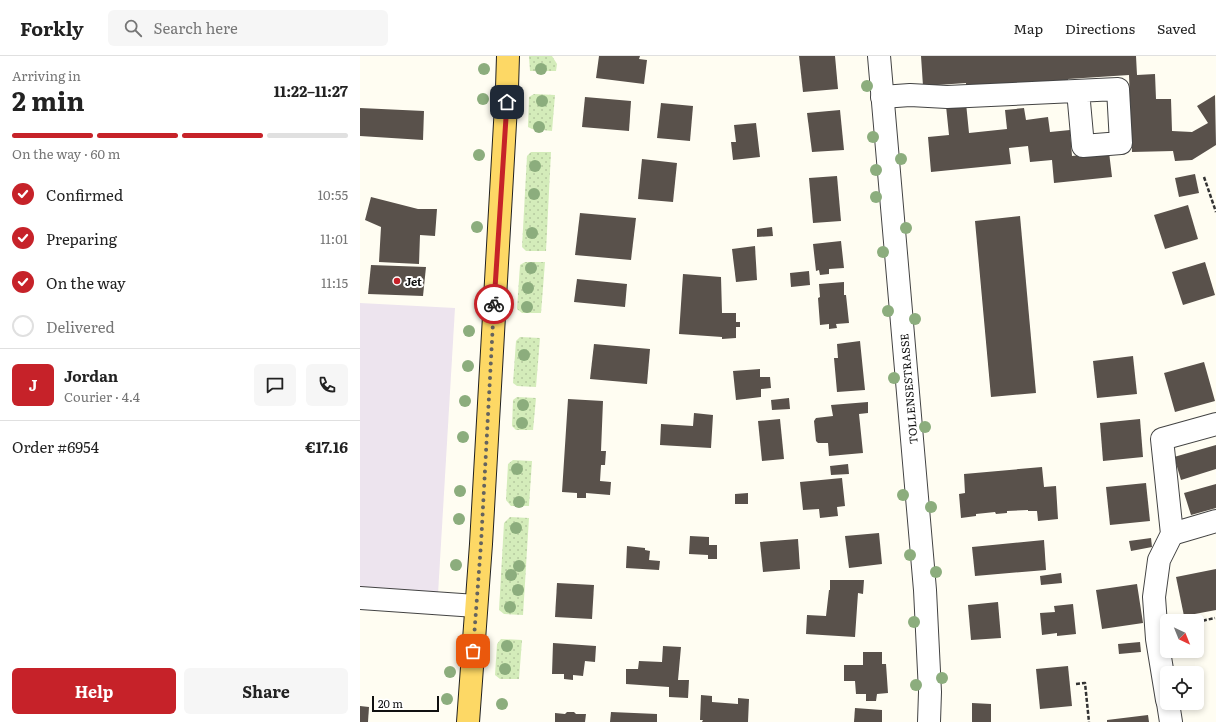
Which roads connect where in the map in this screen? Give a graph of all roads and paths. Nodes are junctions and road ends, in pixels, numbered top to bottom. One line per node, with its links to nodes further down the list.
1 (508, 56): 11 (main road)
2 (879, 56): 4 (street, TOLLENSESTRASSE)
3 (1078, 91): 4 (street)
4 (882, 97): 18 (street, TOLLENSESTRASSE)
5 (1204, 177): 6 (path)
6 (1216, 212)
7 (1216, 424): 9 (street)
8 (1216, 521): 9 (street)
9 (1172, 534): 14 (street)
10 (360, 598): 11 (street)
11 (476, 606): 17 (main road)
12 (1214, 618): 13 (path)
13 (1204, 620)
14 (1161, 666)
15 (1076, 684): 19 (path)
16 (1169, 710): 20 (street)
17 (468, 722)
18 (929, 722)
19 (1089, 722)
20 (1171, 722)

